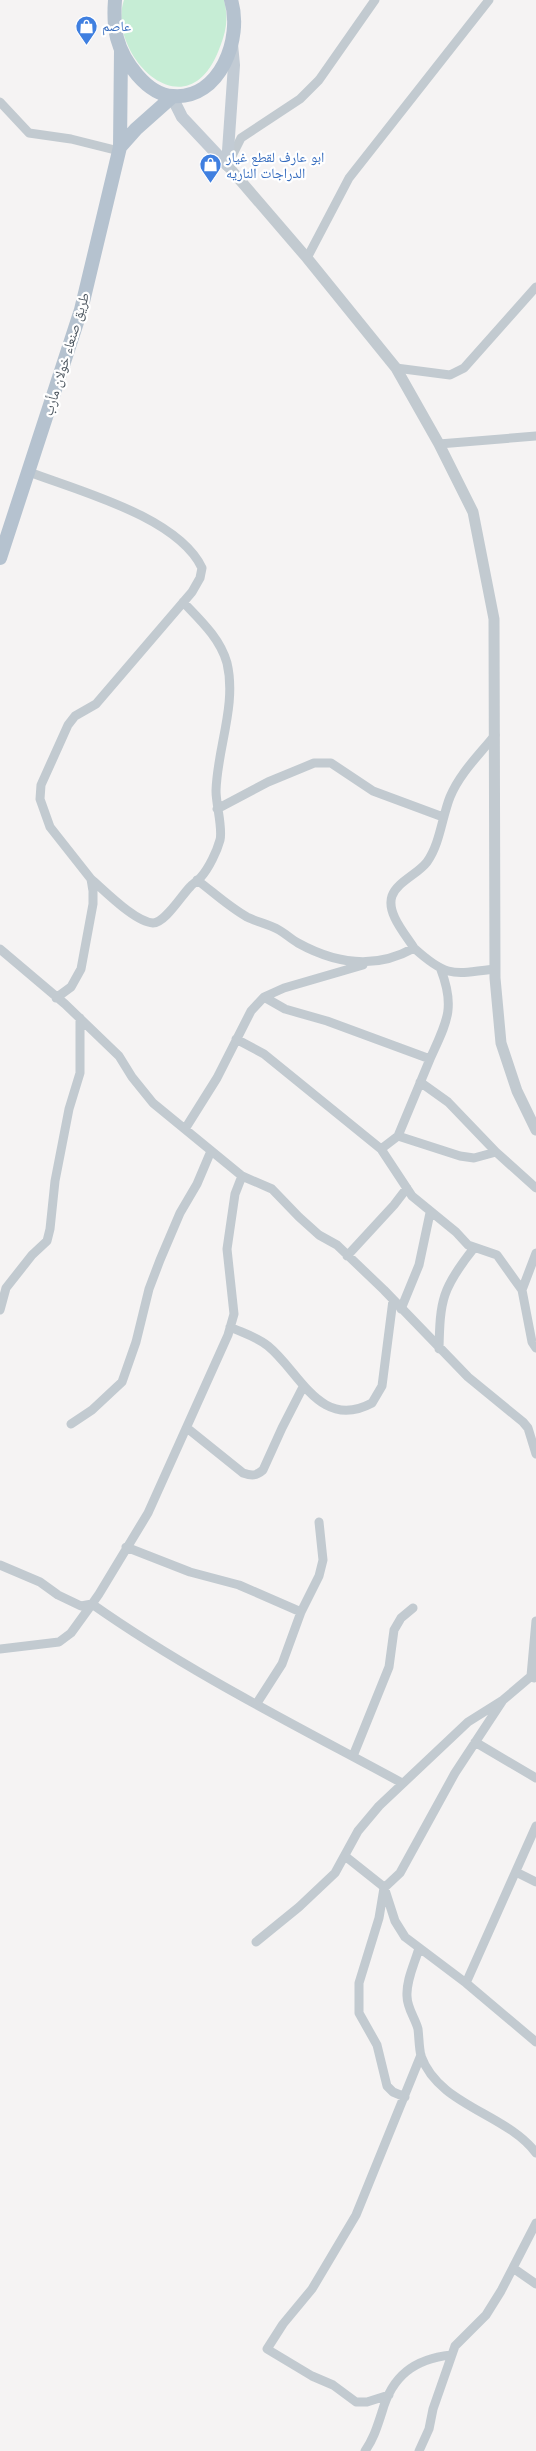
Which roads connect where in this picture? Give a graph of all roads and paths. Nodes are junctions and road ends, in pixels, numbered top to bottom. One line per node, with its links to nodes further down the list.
1 (115, 0): 6 (main road)
2 (375, 0): 10 (street)
3 (489, 0): 11 (street)
4 (234, 3): 5 (main road)
5 (232, 44): 7 (main road); 10 (main road)
6 (121, 50): 7 (main road); 9 (main road, طريق صنعاء خولان مأرب)
7 (172, 96): 9 (main road); 10 (main road)
8 (0, 102): 9 (street)
9 (120, 149): 16 (main road, طريق صنعاء خولان مأرب)
10 (227, 165): 11 (street)
11 (307, 258): 13 (street)
12 (536, 287): 13 (street)
13 (396, 368): 15 (street)
14 (536, 436): 15 (street)
15 (439, 444): 19 (street)
16 (29, 472): 17 (main road, طريق صنعاء خولان مأرب); 18 (street)
17 (0, 558)
18 (183, 602): 20 (street); 22 (street)
19 (494, 735): 21 (street); 27 (street)
20 (217, 809): 21 (street); 23 (street)
21 (444, 817): 24 (street)
22 (91, 879): 23 (street); 30 (street)
23 (197, 880): 26 (street)
24 (414, 948): 26 (street); 28 (street)
25 (0, 949): 30 (street)
26 (365, 964): 29 (street)
27 (495, 969): 28 (street); 36 (street)
28 (441, 970): 33 (street)
29 (264, 997): 32 (street); 33 (street)
30 (56, 998): 31 (street)
31 (80, 1018): 35 (street); 51 (street)
32 (236, 1039): 35 (street); 39 (street)
33 (430, 1059): 34 (street)
34 (420, 1082): 37 (street); 40 (street)
35 (185, 1129): 38 (street)
36 (536, 1130)
37 (398, 1136): 39 (street); 40 (street)
38 (211, 1150): 41 (street); 56 (street)
39 (381, 1150): 42 (street)
40 (496, 1152): 43 (street)
41 (242, 1176): 47 (street); 52 (street)
42 (407, 1188): 44 (street); 47 (street)
43 (536, 1188)
44 (430, 1213): 45 (street); 50 (street)
45 (474, 1248): 48 (street); 54 (street)
46 (536, 1253): 48 (street)
47 (347, 1256): 49 (street)
48 (522, 1290): 53 (street)
49 (393, 1300): 50 (street); 55 (street)
50 (401, 1309): 54 (street)
51 (0, 1310)
52 (230, 1327): 55 (street); 57 (street)
53 (536, 1348)
54 (439, 1349): 58 (street)
55 (304, 1388): 57 (street)
56 (71, 1424)
57 (187, 1428): 60 (street)
58 (536, 1454)
59 (320, 1522): 64 (street)
60 (126, 1547): 62 (street); 64 (street)
61 (0, 1566): 62 (street)
62 (92, 1604): 66 (street); 69 (street)
63 (413, 1608): 71 (street)
64 (301, 1612): 69 (street)
65 (536, 1621): 67 (street)
66 (0, 1649)
67 (534, 1676): 68 (street)
68 (503, 1700): 70 (street); 73 (street)
69 (257, 1703): 71 (street)
70 (475, 1742): 72 (street); 78 (street)
71 (353, 1756): 73 (street)
72 (536, 1778)
73 (402, 1783): 75 (street)
74 (536, 1826): 76 (street)
75 (345, 1856): 78 (street); 79 (street)
76 (516, 1872): 77 (street); 81 (street)
77 (536, 1882)
78 (384, 1888): 80 (street); 84 (street)
79 (256, 1942)
80 (419, 1948): 81 (street); 83 (street)
81 (466, 1983): 82 (street)
82 (536, 2042)
83 (421, 2055): 84 (street); 85 (street)
84 (405, 2098): 90 (street)
85 (536, 2153)
86 (536, 2223): 87 (street)
87 (513, 2268): 88 (street); 89 (street)
88 (536, 2284)
89 (450, 2355): 90 (street); 92 (street)
90 (388, 2395): 91 (street)
91 (365, 2451)
92 (419, 2451)

